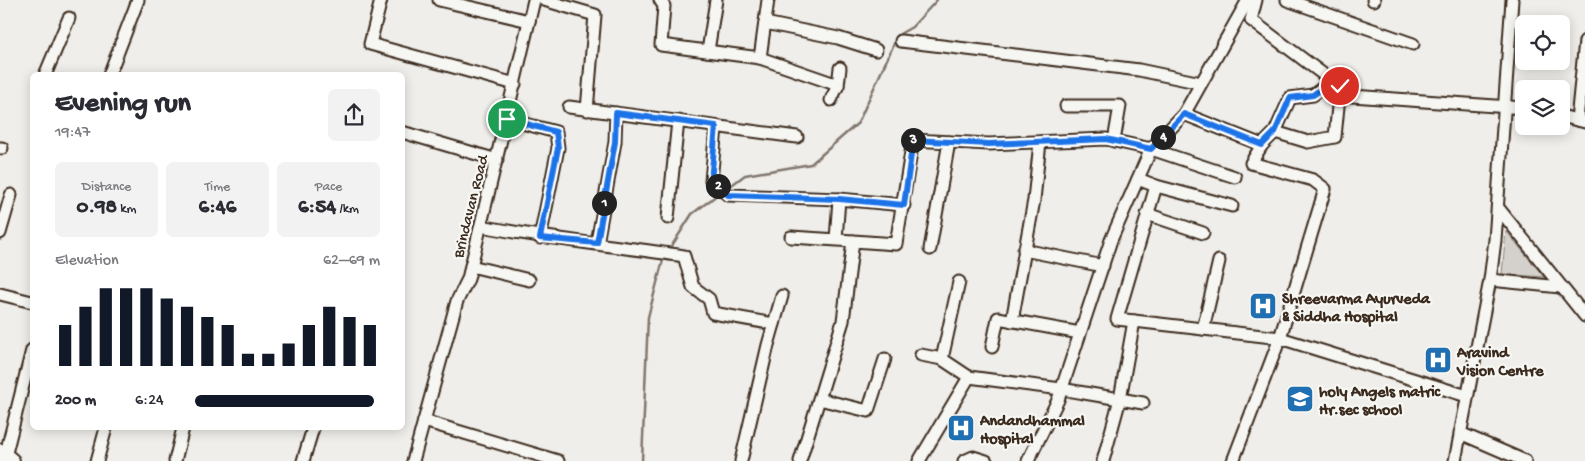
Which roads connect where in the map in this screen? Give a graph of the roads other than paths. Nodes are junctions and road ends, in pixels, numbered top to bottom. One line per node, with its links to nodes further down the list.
1 (138, 0): 24 (street)
2 (381, 0): 26 (street)
3 (440, 0): 14 (street)
4 (534, 0): 14 (street, Brindavan Road)
5 (544, 0): 34 (street)
6 (660, 0): 20 (street)
7 (716, 0): 20 (street)
8 (768, 0): 15 (street)
9 (1248, 0): 25 (street)
10 (1256, 0): 27 (street)
11 (1287, 0): 18 (street)
12 (1512, 0): 30 (street)
13 (69, 18): 23 (street)
14 (529, 20): 26 (street, Brindavan Road)
15 (765, 23): 19 (street); 21 (street)
16 (901, 41): 25 (street)
17 (1585, 42): 38 (street)
18 (1413, 44)
19 (876, 50)
20 (708, 51): 21 (street)
21 (760, 58): 28 (street)
22 (840, 68): 28 (street)
23 (46, 72)
24 (110, 72)
25 (1202, 83): 36 (street)
26 (515, 84): 37 (street, Brindavan Road)
27 (1336, 84): 30 (street); 41 (street); 41 (street)
28 (838, 85): 29 (street)
29 (831, 100)
30 (1506, 105): 32 (street); 57 (street)
31 (1066, 106): 44 (street)
32 (1515, 106)
33 (569, 107): 34 (street)
34 (588, 110): 35 (street)
35 (616, 113): 39 (street); 67 (street)
36 (1184, 114): 47 (street); 48 (street)
37 (507, 119): 49 (street, Brindavan Road); 64 (street)
38 (1581, 121)
39 (678, 122): 40 (street); 59 (street)
40 (716, 126): 43 (street); 54 (street)
41 (1275, 132): 47 (street)
42 (405, 133): 49 (street)
43 (796, 137)
44 (1114, 140): 46 (street); 48 (street)
45 (949, 142): 46 (street); 55 (street); 68 (street)
46 (1040, 142): 69 (street)
47 (1262, 145): 86 (street)
48 (1151, 149): 50 (street); 51 (street)
49 (497, 160): 60 (street, Brindavan Road)
50 (1235, 177)
51 (1138, 179): 52 (street); 72 (street)
52 (1156, 186): 56 (street); 58 (street)
53 (11, 195): 61 (street)
54 (839, 199): 55 (street); 65 (street)
55 (904, 205): 66 (street)
56 (1232, 206)
57 (1499, 209): 74 (street); 76 (street)
58 (1147, 214): 62 (street); 82 (street)
59 (668, 218)
60 (481, 226): 64 (street); 71 (street, Brindavan Road)
61 (0, 233)
62 (1203, 233)
63 (791, 237): 65 (street)
64 (540, 238): 67 (street)
65 (836, 239): 66 (street)
66 (853, 241): 95 (street)
67 (597, 243): 83 (street)
68 (930, 249)
69 (1024, 250): 72 (street); 81 (street)
70 (1219, 261): 84 (street)
71 (471, 266): 73 (street); 98 (street, Brindavan Road)
72 (1103, 266): 85 (street)
73 (529, 280)
74 (1490, 280): 76 (street); 94 (street)
75 (960, 282): 91 (street)
76 (1560, 287): 80 (street)
77 (0, 294): 79 (street)
78 (782, 296): 83 (street)
79 (30, 302)
80 (1585, 316)
81 (1012, 320): 85 (street); 87 (street)
82 (1134, 321): 84 (street); 96 (street)
83 (774, 324): 109 (street)
84 (1203, 329): 86 (street)
85 (1080, 333): 93 (street)
86 (1280, 338): 94 (street); 116 (street)
87 (992, 347)
88 (921, 355): 91 (street)
89 (30, 358): 103 (street)
90 (885, 360): 95 (street)
91 (942, 360): 92 (street)
92 (969, 377): 93 (street); 111 (street)
93 (1061, 389): 96 (street); 114 (street)
94 (1467, 396): 102 (street)
95 (819, 399): 110 (street)
96 (1120, 399): 97 (street); 115 (street)
97 (1143, 403)
98 (424, 421): 107 (street, Brindavan Road); 108 (street)
99 (105, 430): 104 (street)
100 (183, 430): 105 (street)
101 (312, 430): 106 (street)
102 (1460, 433): 117 (street); 118 (street)
103 (5, 457)
104 (97, 461)
105 (175, 461)
106 (303, 461)
107 (413, 461)
108 (558, 461)
109 (742, 461)
110 (800, 461)
111 (919, 461)
112 (964, 461): 113 (street)
113 (986, 461)
114 (1028, 461)
115 (1103, 461)
116 (1233, 461)
117 (1455, 461)
118 (1525, 461)

